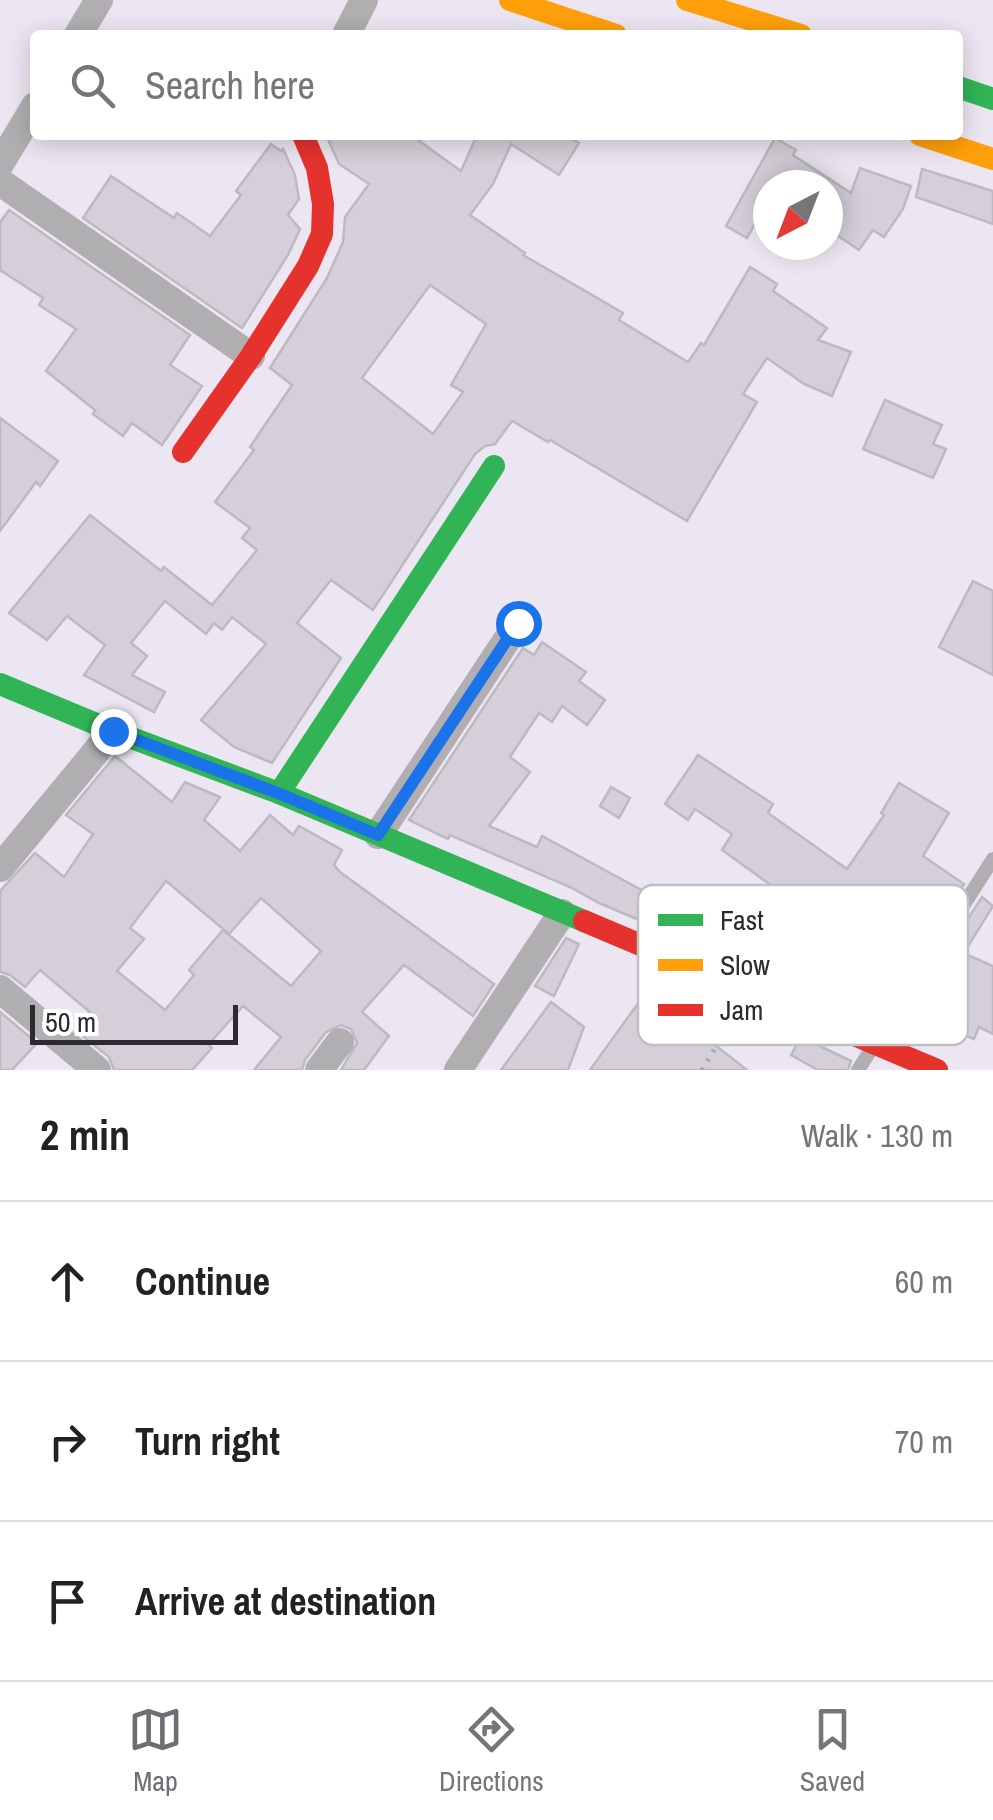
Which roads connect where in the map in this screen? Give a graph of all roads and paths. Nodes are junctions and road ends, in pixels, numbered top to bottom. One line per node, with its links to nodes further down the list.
1 (99, 0): 5 (street)
2 (364, 0): 6 (street)
3 (510, 0): 7 (main road)
4 (688, 0): 8 (main road)
5 (81, 30)
6 (349, 30)
7 (601, 30)
8 (785, 30)
9 (963, 89): 10 (main road)
10 (993, 100)
11 (30, 114): 15 (street)
12 (304, 140): 17 (main road)
13 (935, 140): 14 (main road)
14 (993, 159)
15 (0, 164)
16 (0, 182): 17 (street)
17 (250, 356): 18 (main road)
18 (183, 452)
19 (494, 466): 23 (main road)
20 (518, 623): 24 (street)
21 (0, 684): 22 (main road)
22 (113, 731): 23 (main road); 26 (street)
23 (278, 793): 24 (main road)
24 (378, 835): 28 (main road)
25 (993, 859): 27 (lane)
26 (0, 868)
27 (968, 898)
28 (562, 912): 29 (main road); 37 (street)
29 (638, 944)
30 (0, 990): 35 (street)
31 (340, 1042): 36 (street)
32 (717, 1045): 38 (path)
33 (875, 1045): 39 (lane)
34 (881, 1045): 40 (main road)
35 (97, 1070)
36 (319, 1070)
37 (458, 1070)
38 (702, 1070)
39 (858, 1070)
40 (937, 1070)

